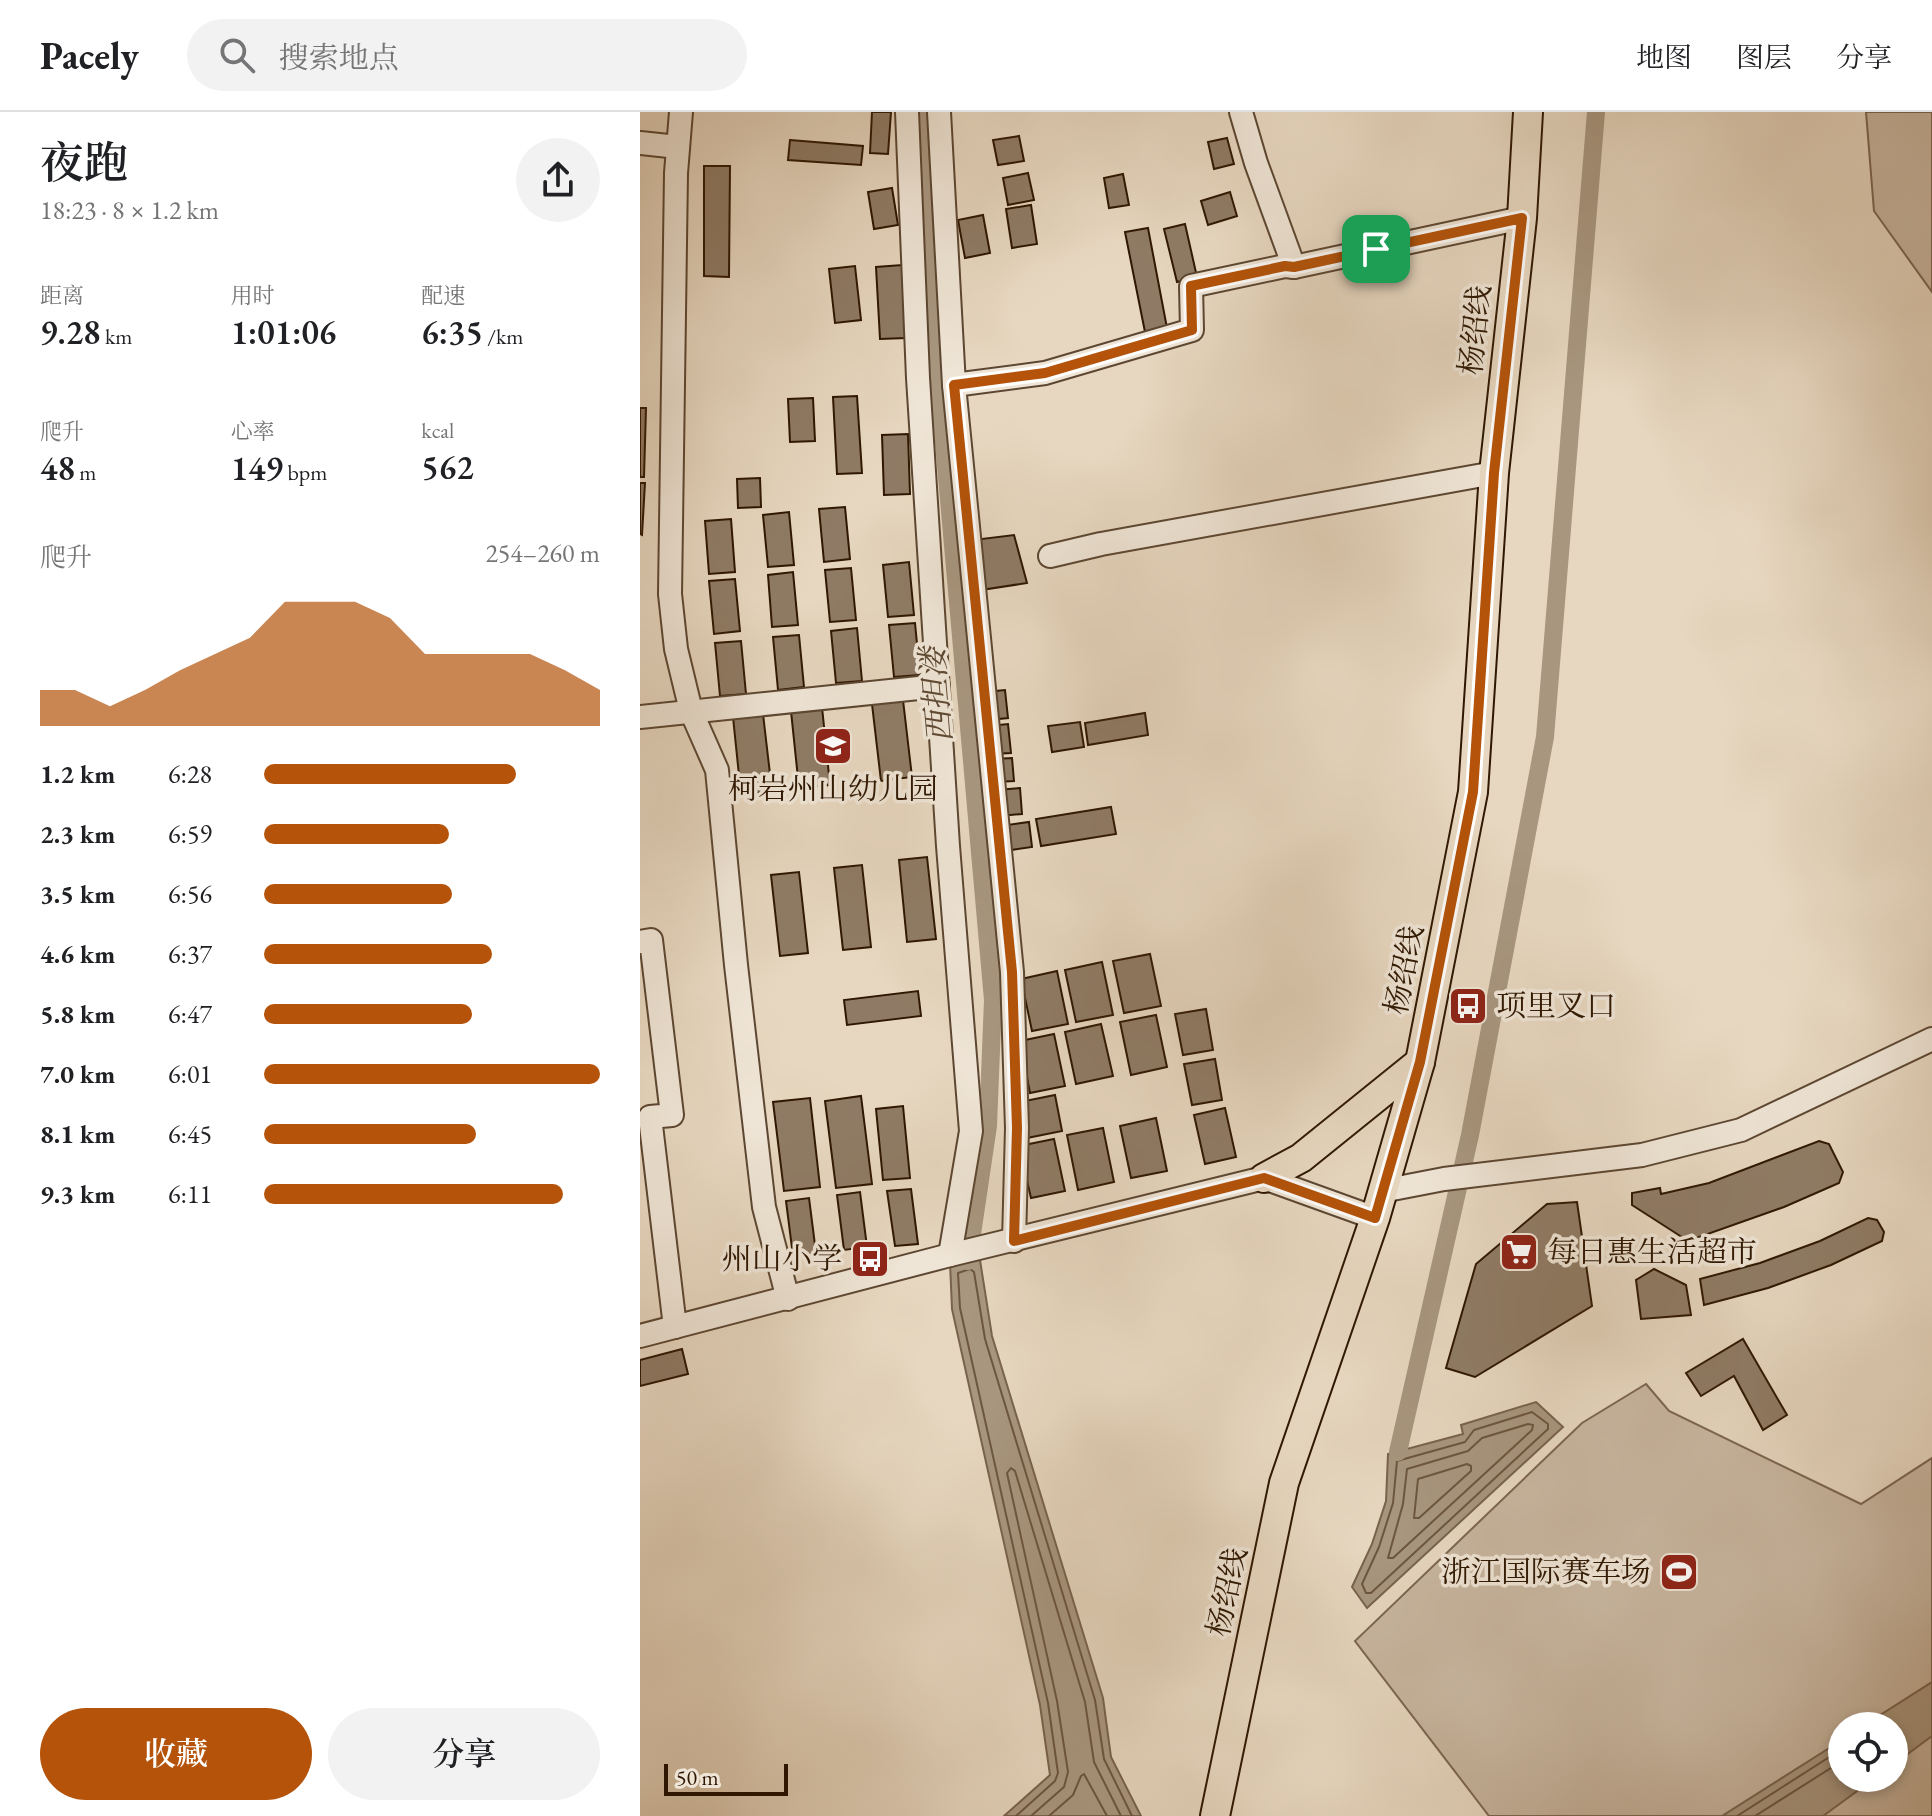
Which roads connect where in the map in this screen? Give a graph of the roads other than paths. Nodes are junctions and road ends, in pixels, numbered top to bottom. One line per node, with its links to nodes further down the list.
1 (681, 112): 7 (street)
2 (907, 112): 13 (street)
3 (939, 112): 10 (street)
4 (1241, 112): 9 (street)
5 (1528, 112): 8 (main road, 杨绍线)
6 (640, 143): 7 (street)
7 (678, 147): 14 (street)
8 (1522, 218): 9 (street); 11 (main road, 杨绍线)
9 (1294, 267): 10 (street)
10 (954, 385): 21 (street)
11 (1494, 473): 12 (street); 18 (main road, 杨绍线)
12 (1050, 556)
13 (938, 686): 14 (street); 22 (street)
14 (691, 711): 15 (street); 23 (street)
15 (640, 717)
16 (640, 942): 24 (street)
17 (1932, 1039): 20 (street)
18 (1420, 1062): 19 (main road); 20 (main road, 杨绍线)
19 (1264, 1178): 20 (street); 21 (street)
20 (1378, 1204): 26 (main road, 杨绍线)
21 (1014, 1241): 22 (street)
22 (950, 1255): 23 (street)
23 (788, 1299): 24 (street)
24 (675, 1327): 25 (street)
25 (640, 1336)
26 (1215, 1816)

